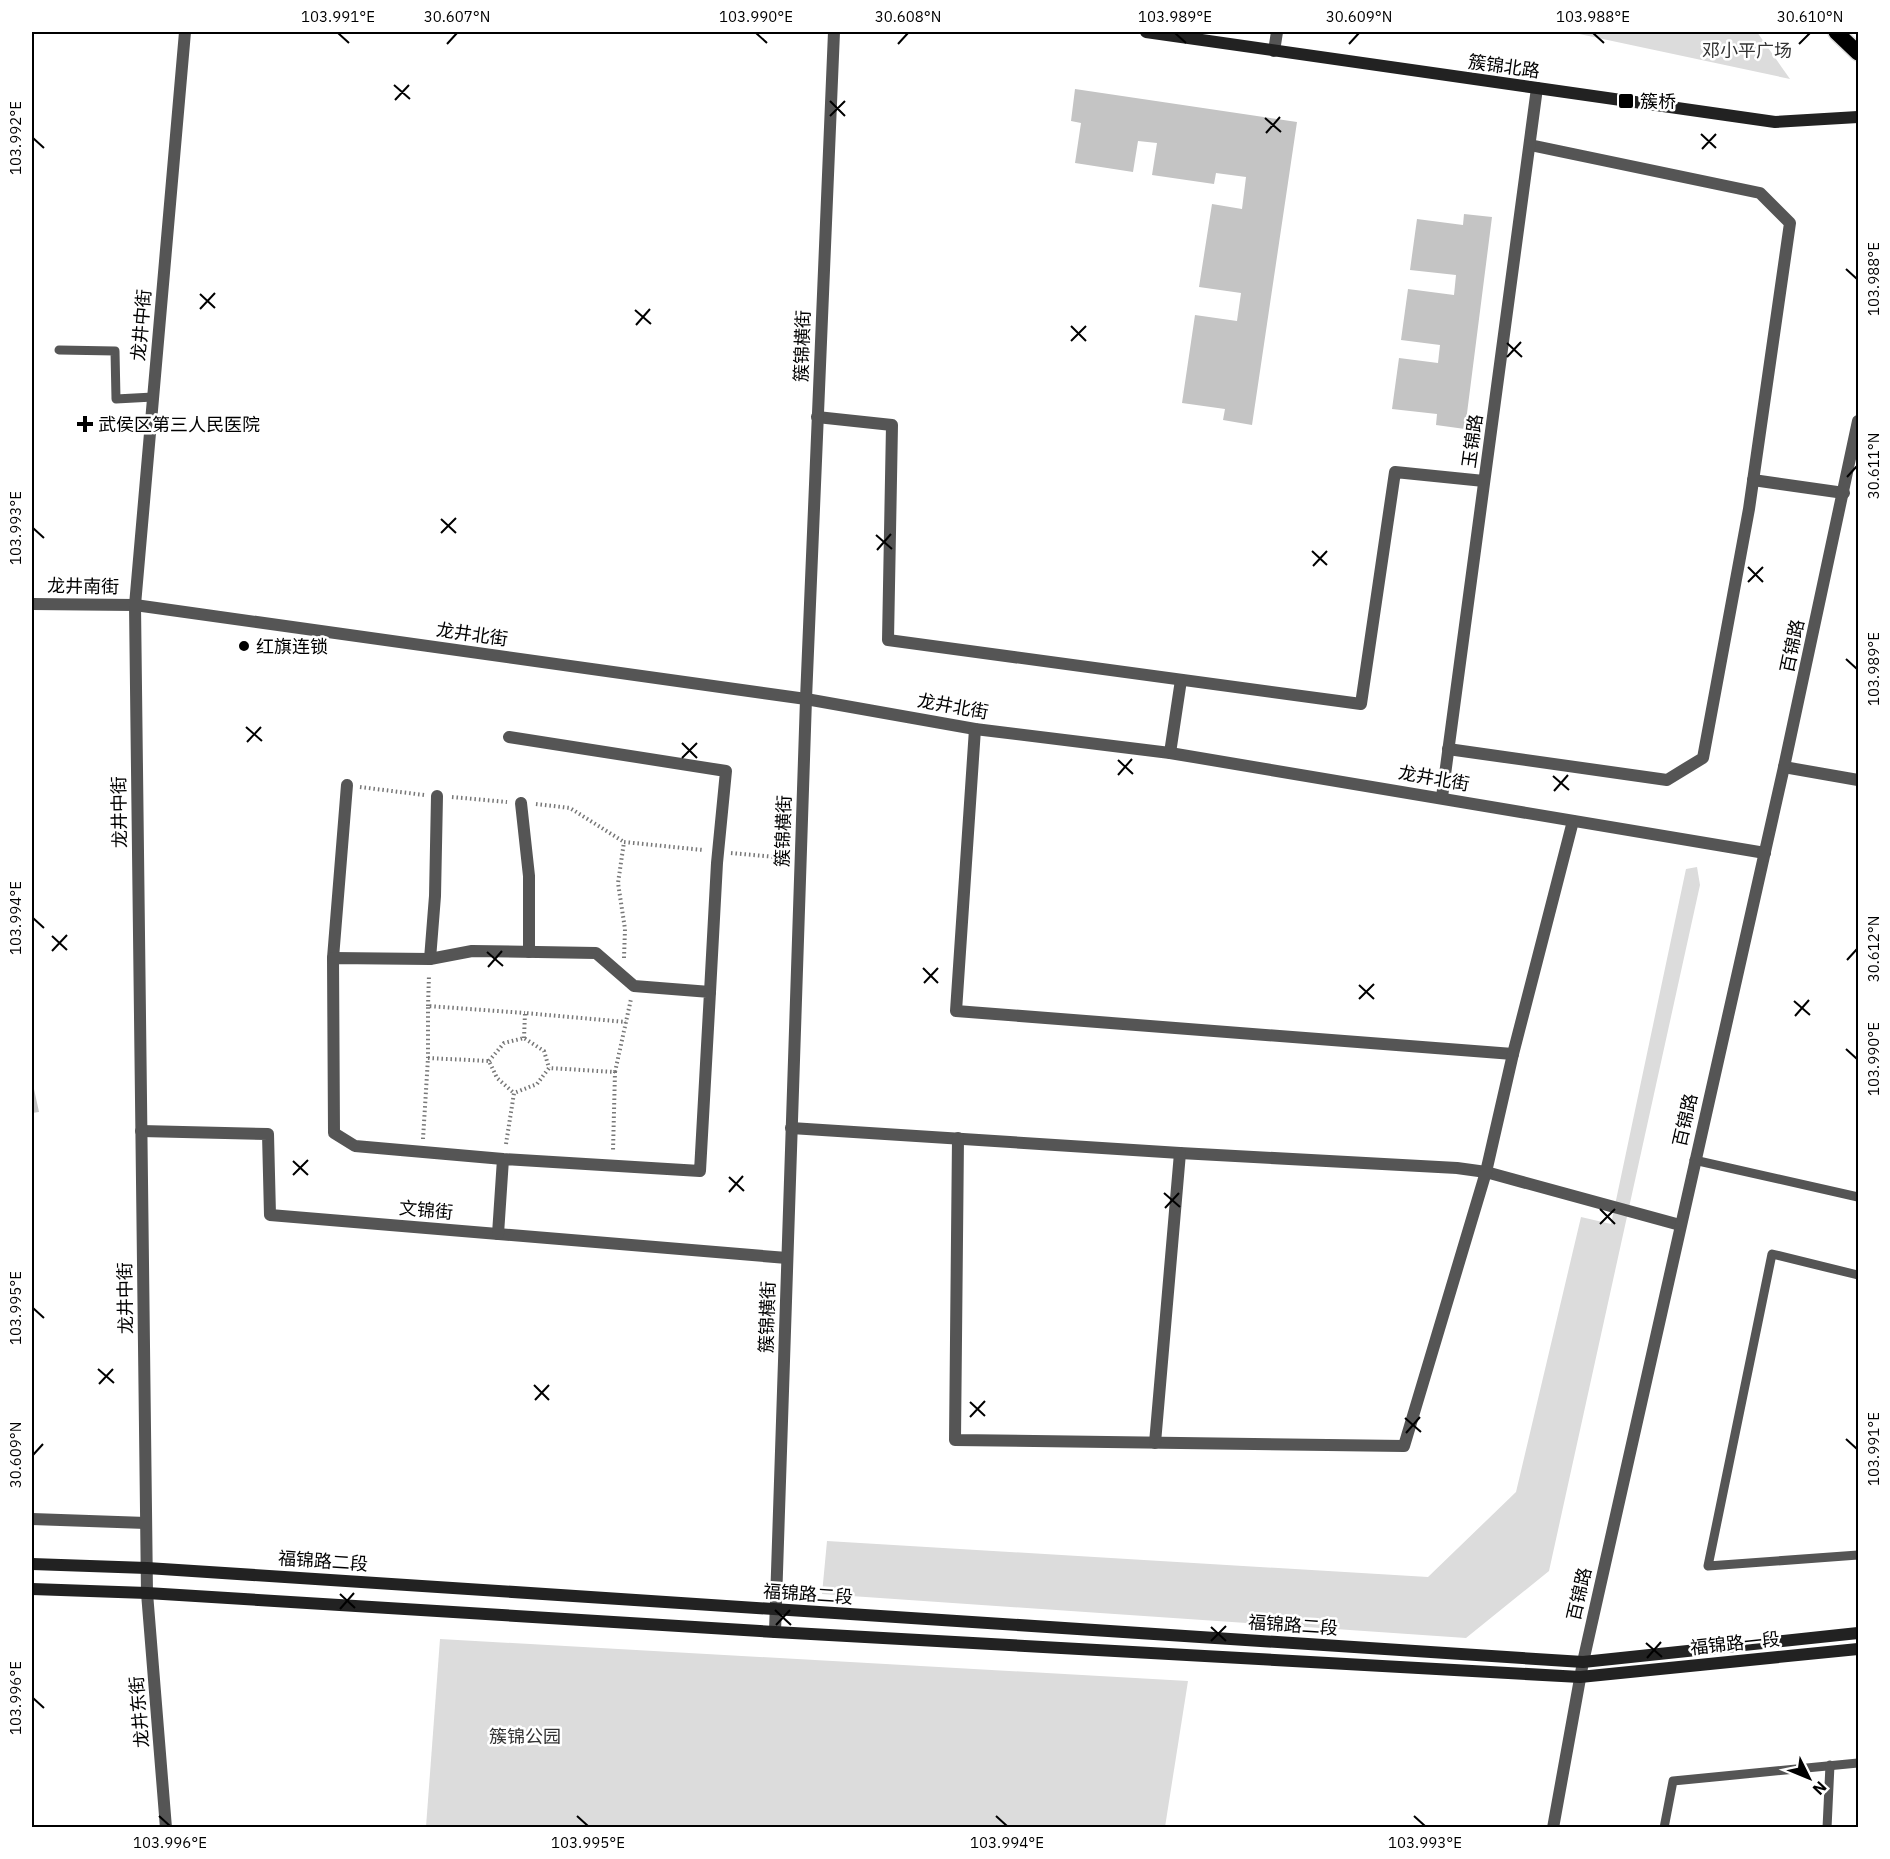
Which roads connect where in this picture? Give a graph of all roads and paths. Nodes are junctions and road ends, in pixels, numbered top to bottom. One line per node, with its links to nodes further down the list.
1 (185, 32): 12 (street, 龙井中街)
2 (834, 32): 13 (street, 簇锦横街)
3 (1146, 32): 6 (street, 簇锦北路)
4 (1276, 32): 6 (street)
5 (1836, 32): 7 (main road)
6 (1274, 51): 8 (street, 簇锦北路)
7 (1858, 53)
8 (1537, 88): 9 (street, 簇锦北路); 10 (street, 玉锦路)
9 (1858, 117)
10 (1530, 145): 15 (street); 16 (street, 玉锦路)
11 (59, 350): 12 (lane)
12 (153, 397): 19 (street, 龙井中街)
13 (818, 417): 20 (street); 21 (street, 簇锦横街)
14 (1858, 421): 17 (street, 百锦路)
15 (1753, 480): 17 (street); 24 (street)
16 (1484, 481): 20 (street); 24 (street, 玉锦路)
17 (1844, 493): 26 (street, 百锦路)
18 (32, 604): 19 (street, 龙井南街)
19 (135, 605): 21 (street, 龙井北街); 54 (street, 龙井中街)
20 (1181, 680): 25 (street)
21 (806, 699): 22 (street, 龙井北街); 36 (street, 簇锦横街)
22 (975, 729): 25 (street, 龙井北街); 47 (street)
23 (509, 737): 34 (street)
24 (1448, 749): 30 (street, 玉锦路)
25 (1170, 753): 30 (street, 龙井北街)
26 (1784, 767): 27 (street); 35 (street, 百锦路)
27 (1858, 780)
28 (347, 785): 29 (path); 38 (street)
29 (437, 796): 31 (path); 39 (street)
30 (1442, 798): 32 (street, 龙井北街)
31 (521, 803): 33 (path); 37 (street)
32 (1573, 821): 35 (street, 龙井北街); 47 (street)
33 (624, 842): 34 (path); 40 (path)
34 (718, 851): 36 (path); 42 (street)
35 (1764, 853): 59 (street, 百锦路)
36 (800, 859): 53 (street, 簇锦横街)
37 (529, 952): 39 (street); 40 (street)
38 (333, 958): 39 (street); 56 (street)
39 (430, 959): 43 (path)
40 (624, 977): 41 (street)
41 (634, 986): 42 (street); 45 (path)
42 (710, 992): 60 (street)
43 (428, 1006): 44 (path); 48 (path)
44 (525, 1013): 45 (path); 46 (path)
45 (626, 1022): 51 (path)
46 (524, 1038): 49 (path); 50 (path)
47 (1513, 1054): 61 (street)
48 (428, 1058): 49 (path); 56 (path)
49 (489, 1061): 52 (path)
50 (549, 1068): 51 (path); 52 (path)
51 (615, 1072): 60 (path)
52 (514, 1093): 58 (path)
53 (791, 1128): 55 (street); 65 (street, 簇锦横街)
54 (141, 1131): 64 (street, 文锦街); 69 (street, 龙井中街)
55 (958, 1138): 57 (street); 67 (street)
56 (422, 1152): 58 (street)
57 (1180, 1153): 61 (street); 67 (street)
58 (503, 1159): 60 (street); 64 (street)
59 (1694, 1160): 62 (lane); 63 (street, 百锦路)
60 (612, 1166)
61 (1486, 1172): 63 (street); 67 (street)
62 (1858, 1197)
63 (1680, 1225): 79 (street, 百锦路)
64 (498, 1234): 65 (street, 文锦街)
65 (787, 1258): 75 (street, 簇锦横街)
66 (1858, 1275): 70 (lane)
67 (1155, 1443)
68 (32, 1519): 69 (street)
69 (146, 1523): 72 (street, 龙井中街)
70 (1858, 1555)
71 (32, 1564): 72 (street, 福锦路二段)
72 (147, 1568): 74 (street, 龙井中街); 75 (street, 福锦路二段)
73 (32, 1589): 74 (street, 福锦路二段)
74 (147, 1593): 76 (street, 福锦路二段); 83 (street, 龙井东街)
75 (775, 1610): 76 (street, 簇锦横街); 79 (street, 福锦路二段)
76 (775, 1632): 80 (street, 福锦路二段)
77 (1858, 1633): 79 (street, 福锦路一段)
78 (1858, 1649): 80 (street, 福锦路一段)
79 (1582, 1662): 80 (street, 百锦路)
80 (1580, 1677): 84 (street, 百锦路)
81 (1858, 1763): 82 (lane)
82 (1830, 1765): 85 (lane); 86 (lane)
83 (166, 1827)
84 (1553, 1827)
85 (1664, 1827)
86 (1827, 1827)

